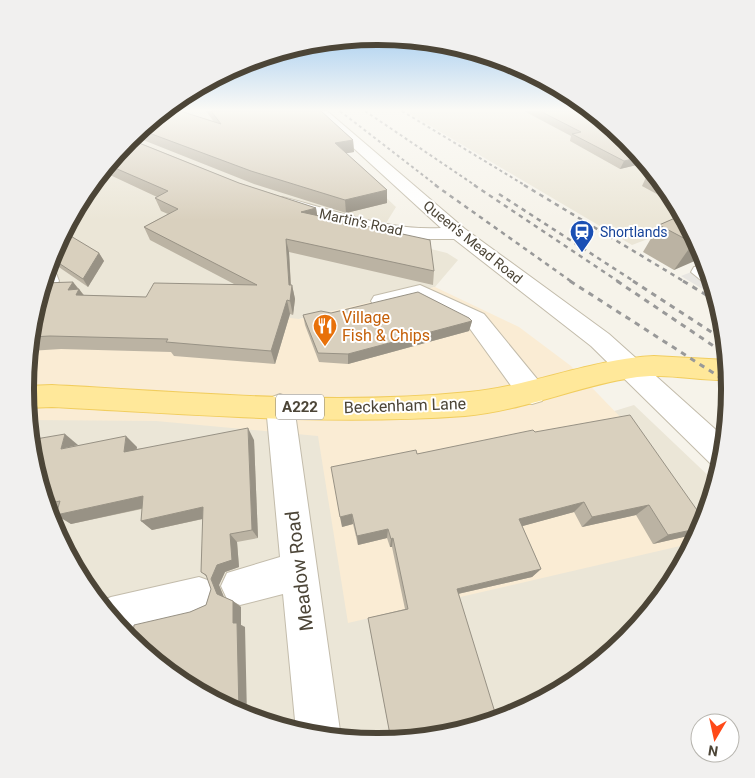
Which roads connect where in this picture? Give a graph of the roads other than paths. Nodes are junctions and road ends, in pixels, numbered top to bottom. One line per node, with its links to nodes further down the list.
1 (360, 147): 3 (street, Queen's Mead Road)
2 (269, 197): 3 (street, Martin's Road)
3 (458, 233): 5 (street, Queen's Mead Road)
4 (358, 307): 7 (street)
5 (631, 367): 6 (main road, A222); 7 (main road, Beckenham Lane / A222); 10 (street, Queen's Mead Road)
6 (721, 369)
7 (532, 393): 9 (main road, Beckenham Lane / A222)
8 (34, 397): 9 (main road, Beckenham Lane / A222)
9 (280, 406): 11 (street, Meadow Road)
10 (716, 448)
11 (299, 571): 12 (street); 15 (street, Meadow Road)
12 (240, 586)
13 (199, 596): 14 (street)
14 (118, 615)
15 (318, 727)

